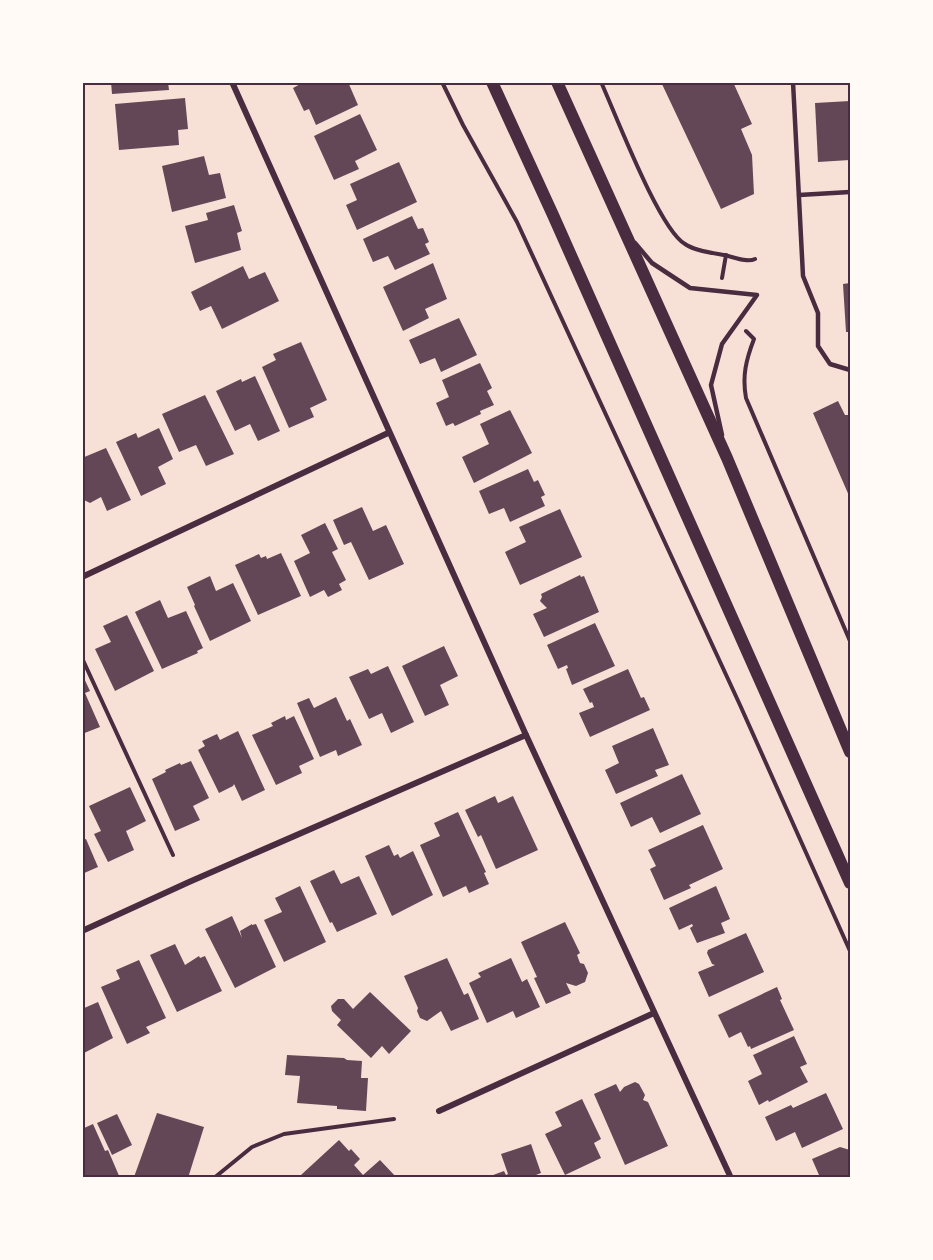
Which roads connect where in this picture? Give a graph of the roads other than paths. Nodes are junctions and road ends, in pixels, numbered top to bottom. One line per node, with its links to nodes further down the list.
1 (232, 82): 9 (street)
2 (492, 82): 14 (main road)
3 (557, 82): 7 (main road)
4 (793, 82): 6 (lane)
5 (850, 192): 6 (lane)
6 (799, 195): 8 (lane)
7 (624, 230): 10 (main road); 10 (lane)
8 (850, 370)
9 (388, 433): 11 (street); 12 (street)
10 (727, 458): 13 (main road)
11 (82, 577)
12 (526, 735): 15 (street); 16 (street)
13 (850, 752)
14 (850, 883)
15 (82, 932)
16 (654, 1013): 17 (street); 18 (street)
17 (439, 1111)
18 (731, 1178)

